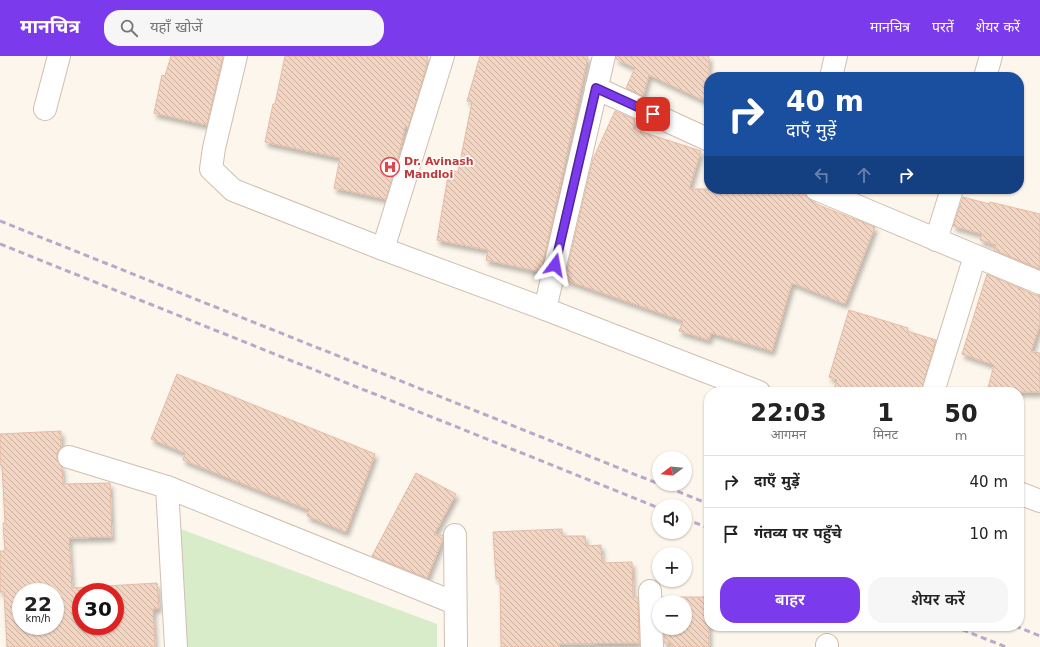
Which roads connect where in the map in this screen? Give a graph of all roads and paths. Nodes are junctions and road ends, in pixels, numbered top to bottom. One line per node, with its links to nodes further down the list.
1 (59, 56): 10 (street)
2 (236, 56): 15 (street)
3 (443, 56): 15 (street)
4 (604, 56): 9 (street)
5 (836, 56): 7 (street)
6 (991, 56): 8 (street)
7 (832, 72)
8 (986, 72)
9 (596, 88): 11 (street); 18 (street)
10 (46, 109)
11 (704, 138)
12 (828, 194): 14 (street)
13 (950, 194): 14 (street)
14 (936, 240): 16 (street)
15 (383, 249): 18 (street)
16 (975, 256): 17 (street); 20 (street)
17 (1040, 283)
18 (545, 309): 19 (street)
19 (746, 387)
20 (935, 387)
21 (69, 457): 22 (street)
22 (167, 487): 27 (street); 28 (street)
23 (1024, 495): 24 (street)
24 (1040, 501)
25 (455, 535): 27 (street)
26 (650, 591): 30 (street)
27 (455, 603): 29 (street)
28 (176, 647)
29 (456, 647)
30 (652, 647)

